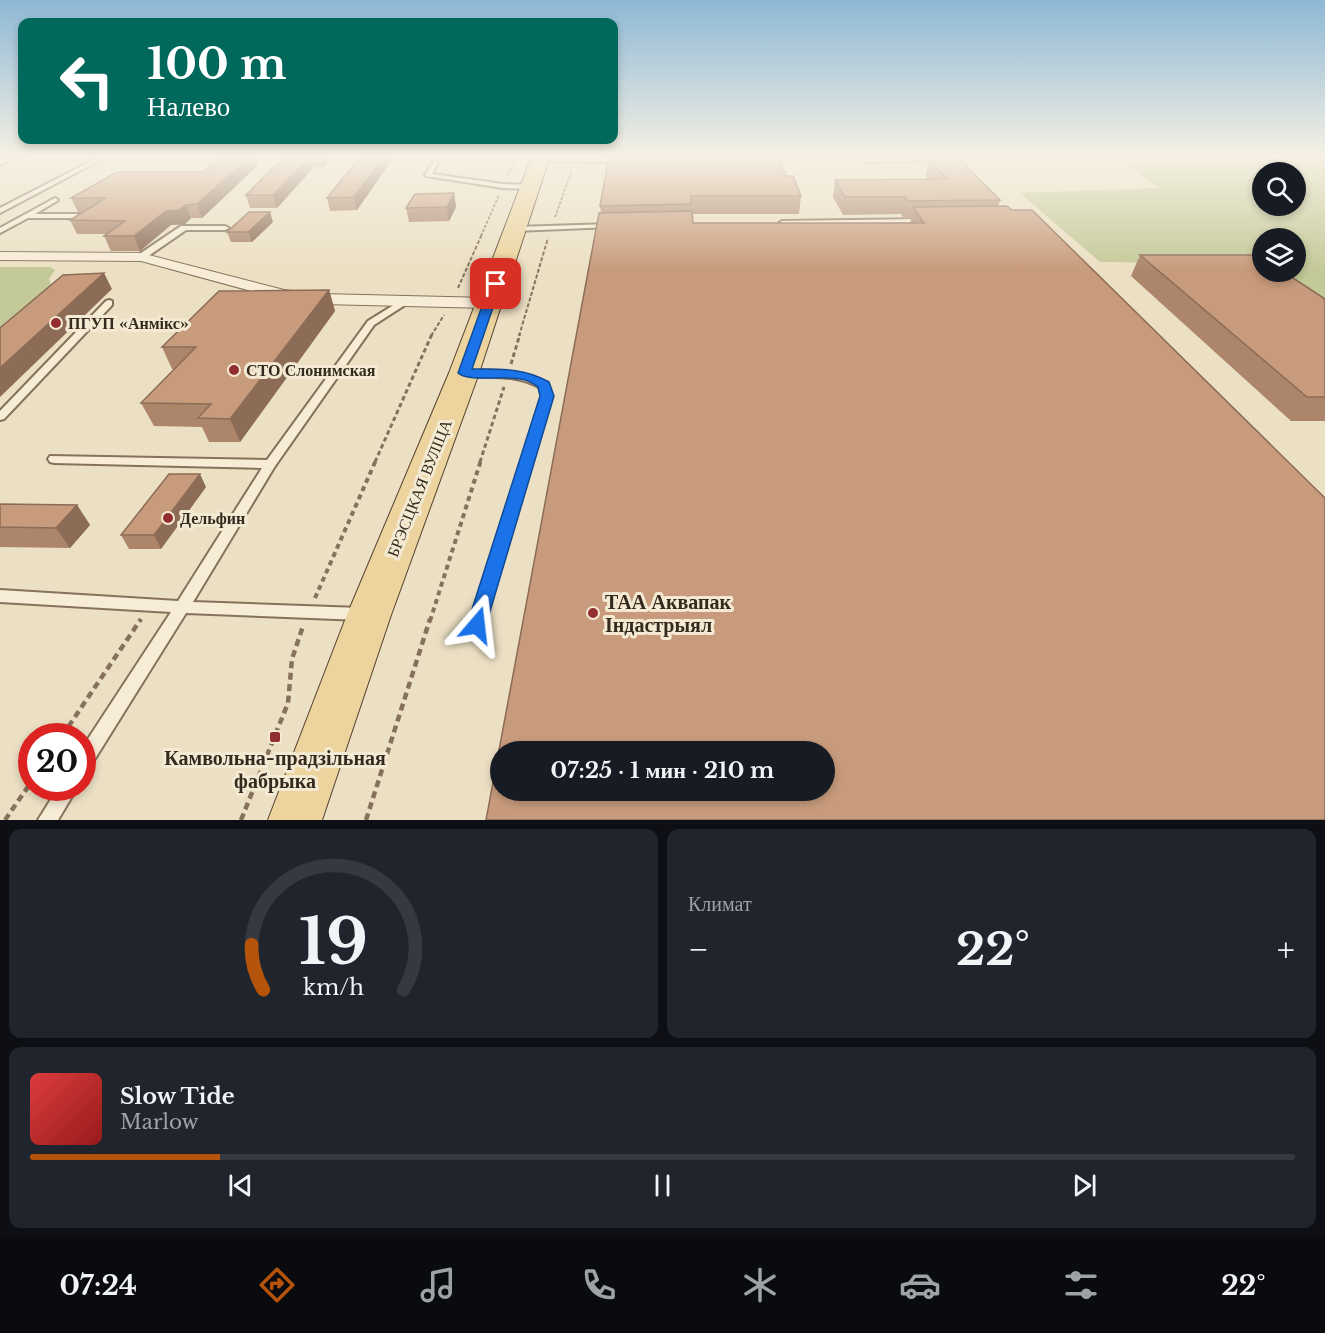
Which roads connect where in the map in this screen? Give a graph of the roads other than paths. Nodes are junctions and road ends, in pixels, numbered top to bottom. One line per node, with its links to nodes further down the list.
1 (32, 194): 4 (lane)
2 (521, 194): 11 (main road, БРЭСЦКАЯ ВУЛІЦА)
3 (55, 200): 5 (lane)
4 (0, 211)
5 (26, 216): 6 (lane); 12 (lane)
6 (97, 216)
7 (930, 221): 8 (lane)
8 (777, 224)
9 (624, 226): 11 (lane)
10 (225, 228): 14 (lane)
11 (515, 229): 17 (main road, БРЭСЦКАЯ ВУЛІЦА)
12 (0, 231)
13 (0, 256): 14 (street)
14 (141, 257): 15 (street)
15 (405, 301): 17 (street); 21 (lane)
16 (109, 303): 19 (lane)
17 (489, 303): 18 (main road, БРЭСЦКАЯ ВУЛІЦА)
18 (464, 373): 24 (main road, БРЭСЦКАЯ ВУЛІЦА); 25 (lane)
19 (0, 417)
20 (54, 459): 21 (lane)
21 (270, 464): 23 (lane)
22 (0, 596): 23 (lane)
23 (182, 607): 24 (lane); 26 (lane)
24 (369, 615): 29 (main road, БРЭСЦКАЯ ВУЛІЦА)
25 (477, 625)
26 (96, 742)
27 (59, 801): 28 (lane)
28 (47, 820)
29 (295, 820)

